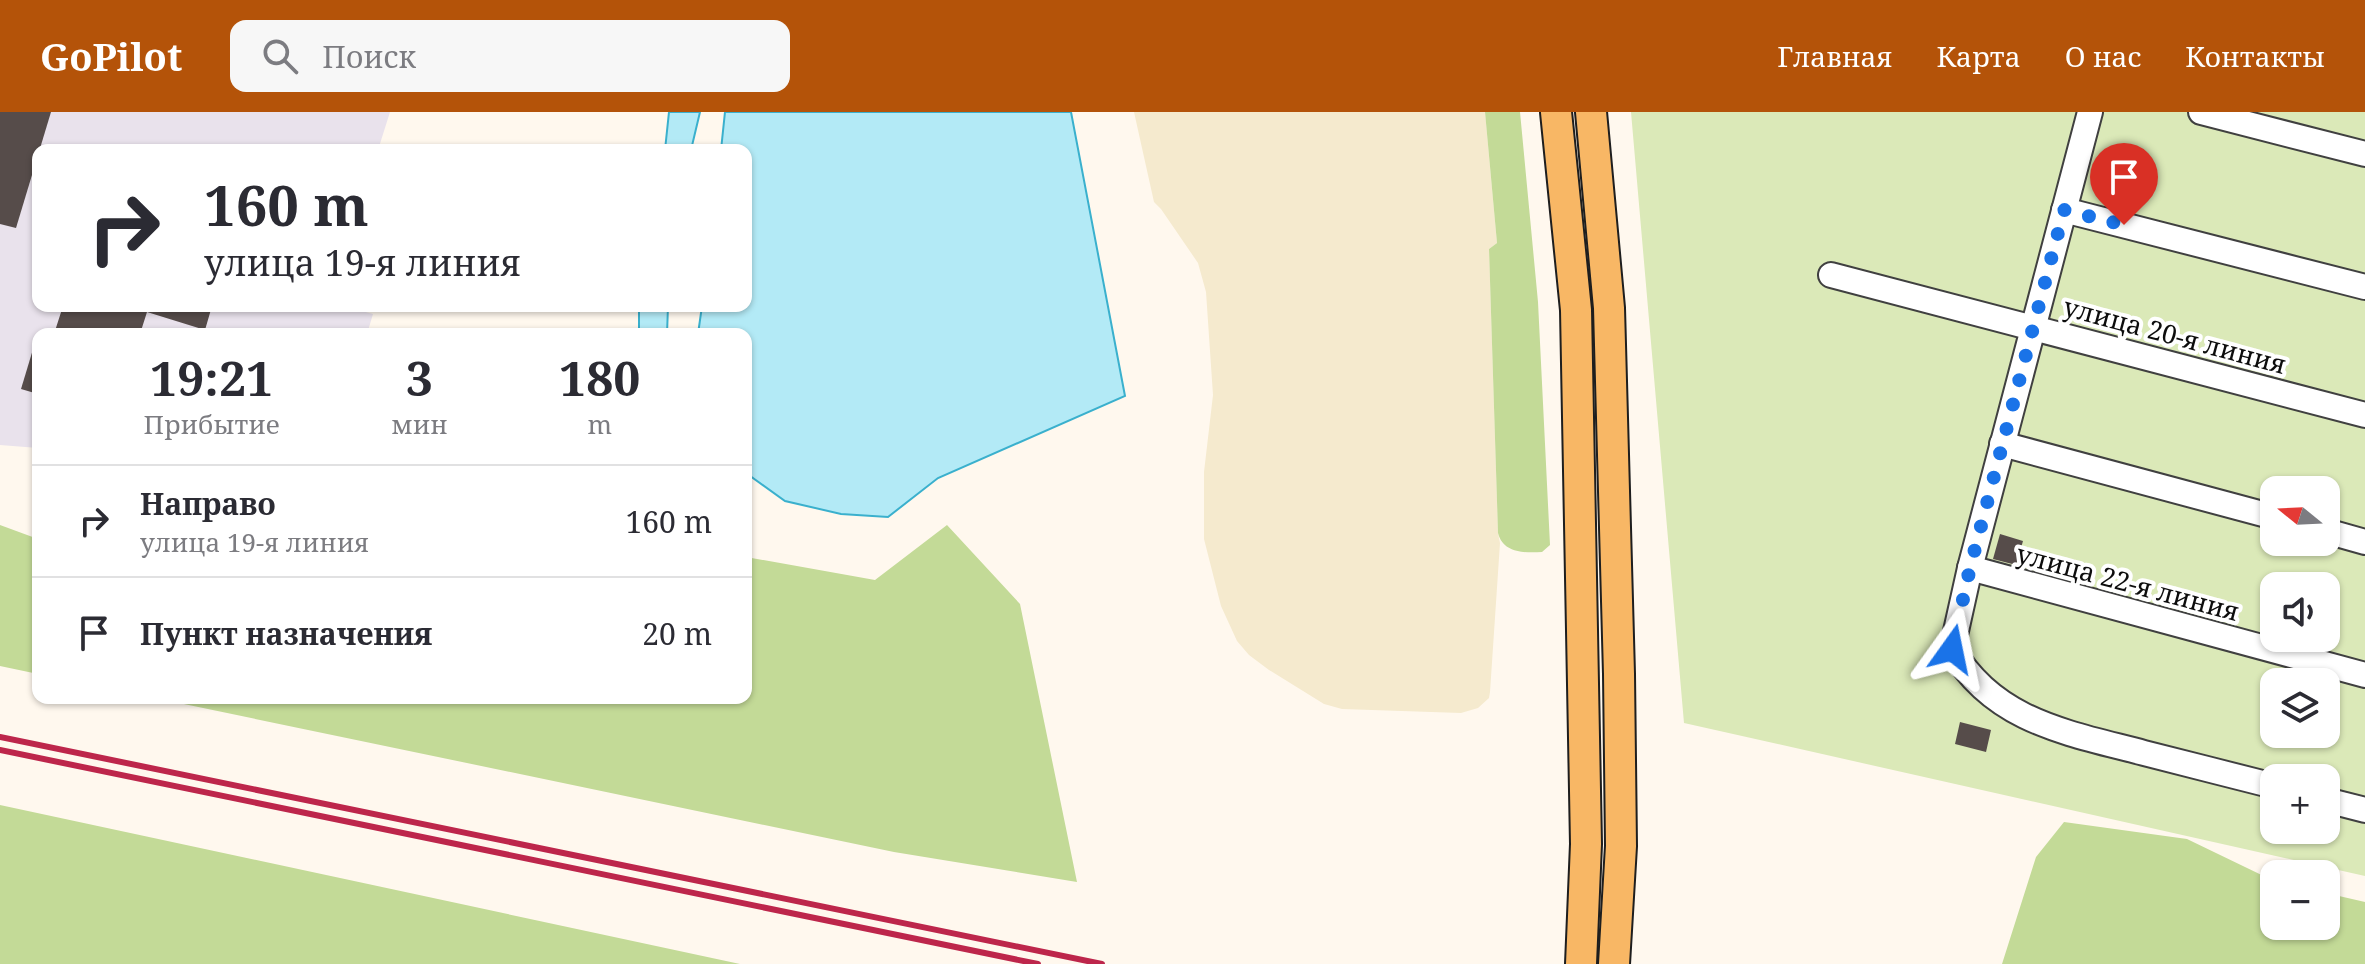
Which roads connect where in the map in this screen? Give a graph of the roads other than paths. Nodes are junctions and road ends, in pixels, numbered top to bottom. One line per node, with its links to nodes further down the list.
1 (1556, 112): 20 (main road)
2 (1591, 112): 21 (main road)
3 (2090, 112): 6 (street)
4 (2201, 112): 5 (street)
5 (2365, 154)
6 (2064, 210): 8 (street); 9 (street)
7 (1831, 275): 9 (street, улица 20-я линия)
8 (2365, 287)
9 (2033, 327): 10 (street, улица 20-я линия); 11 (street)
10 (2365, 415)
11 (2002, 444): 12 (street); 15 (street)
12 (2260, 513)
13 (2340, 535): 14 (street)
14 (2365, 542)
15 (1970, 568): 16 (street, улица 22-я линия); 17 (street)
16 (2365, 675)
17 (2260, 782)
18 (2340, 804): 19 (street)
19 (2365, 810)
20 (1581, 959)
21 (1615, 960)

